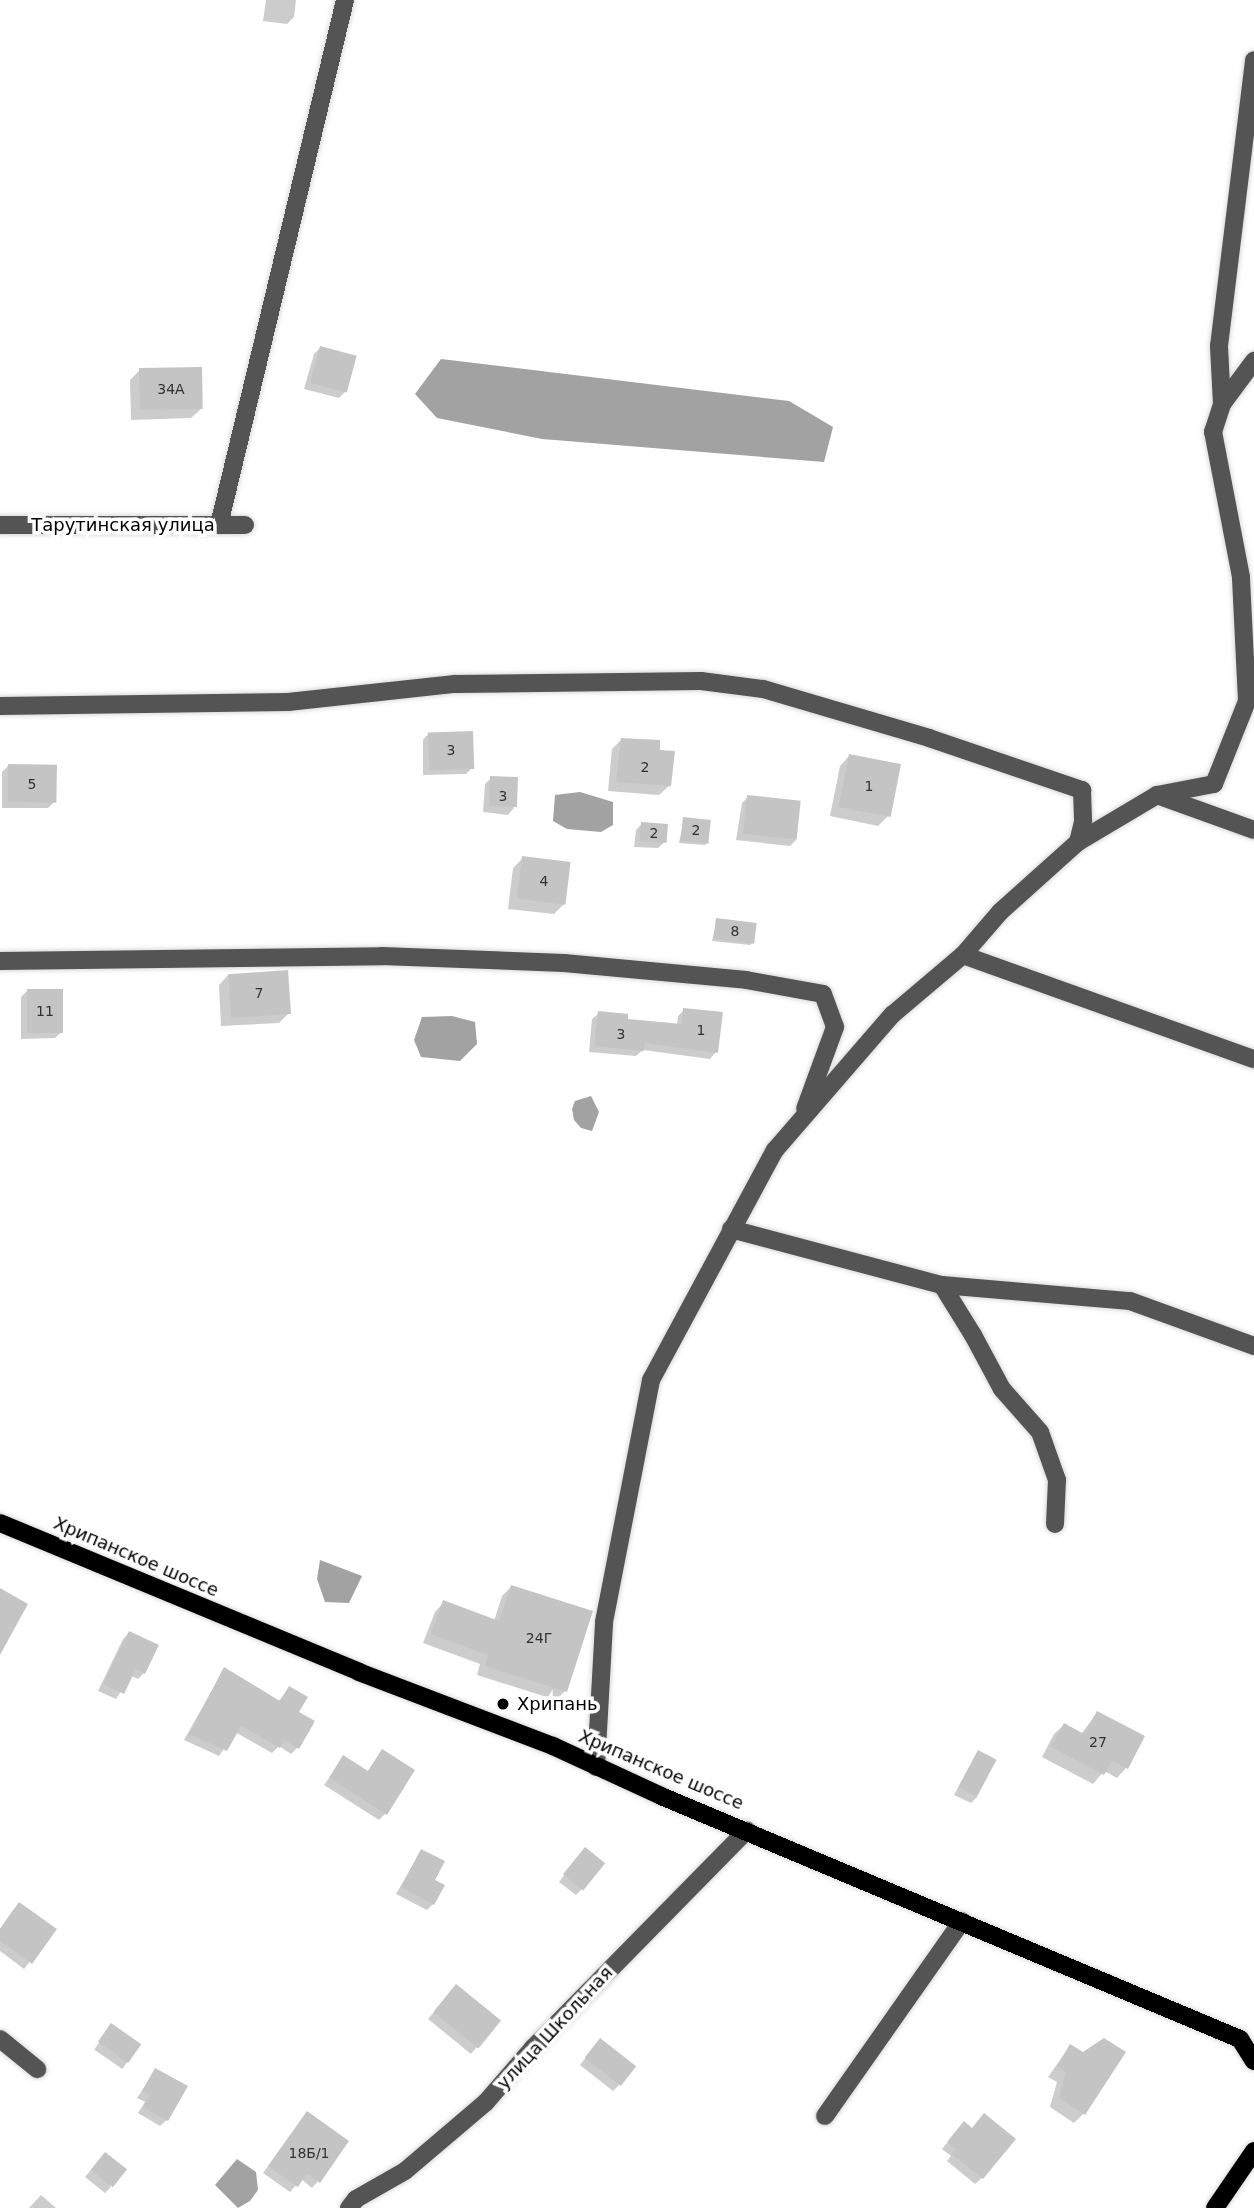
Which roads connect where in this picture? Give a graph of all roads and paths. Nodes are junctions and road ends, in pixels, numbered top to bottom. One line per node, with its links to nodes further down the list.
1 (345, 0): 6 (street)
2 (1254, 60): 4 (street)
3 (1254, 361): 4 (street)
4 (1222, 404): 8 (street)
5 (0, 525): 6 (street, Тарутинская улица)
6 (219, 525): 7 (street, Тарутинская улица)
7 (245, 525)
8 (1247, 579): 10 (street)
9 (0, 706): 12 (street)
10 (1157, 795): 11 (street); 12 (street)
11 (1254, 830)
12 (1078, 842): 13 (street)
13 (962, 955): 15 (street); 16 (street)
14 (0, 961): 16 (street)
15 (1254, 1059)
16 (802, 1119): 17 (street)
17 (731, 1229): 18 (street); 22 (street)
18 (942, 1285): 19 (street); 21 (street)
19 (1254, 1346)
20 (0, 1523): 22 (main road, Хрипанское шоссе)
21 (1055, 1524)
22 (596, 1767): 23 (main road, Хрипанское шоссе)
23 (747, 1830): 24 (main road, Хрипанское шоссе); 30 (street, улица Школьная)
24 (962, 1921): 26 (main road, Хрипанское шоссе); 28 (street)
25 (0, 2039): 27 (street)
26 (1254, 2061)
27 (37, 2068)
28 (825, 2116)
29 (1254, 2151): 31 (main road)
30 (349, 2208)
31 (1215, 2208)

